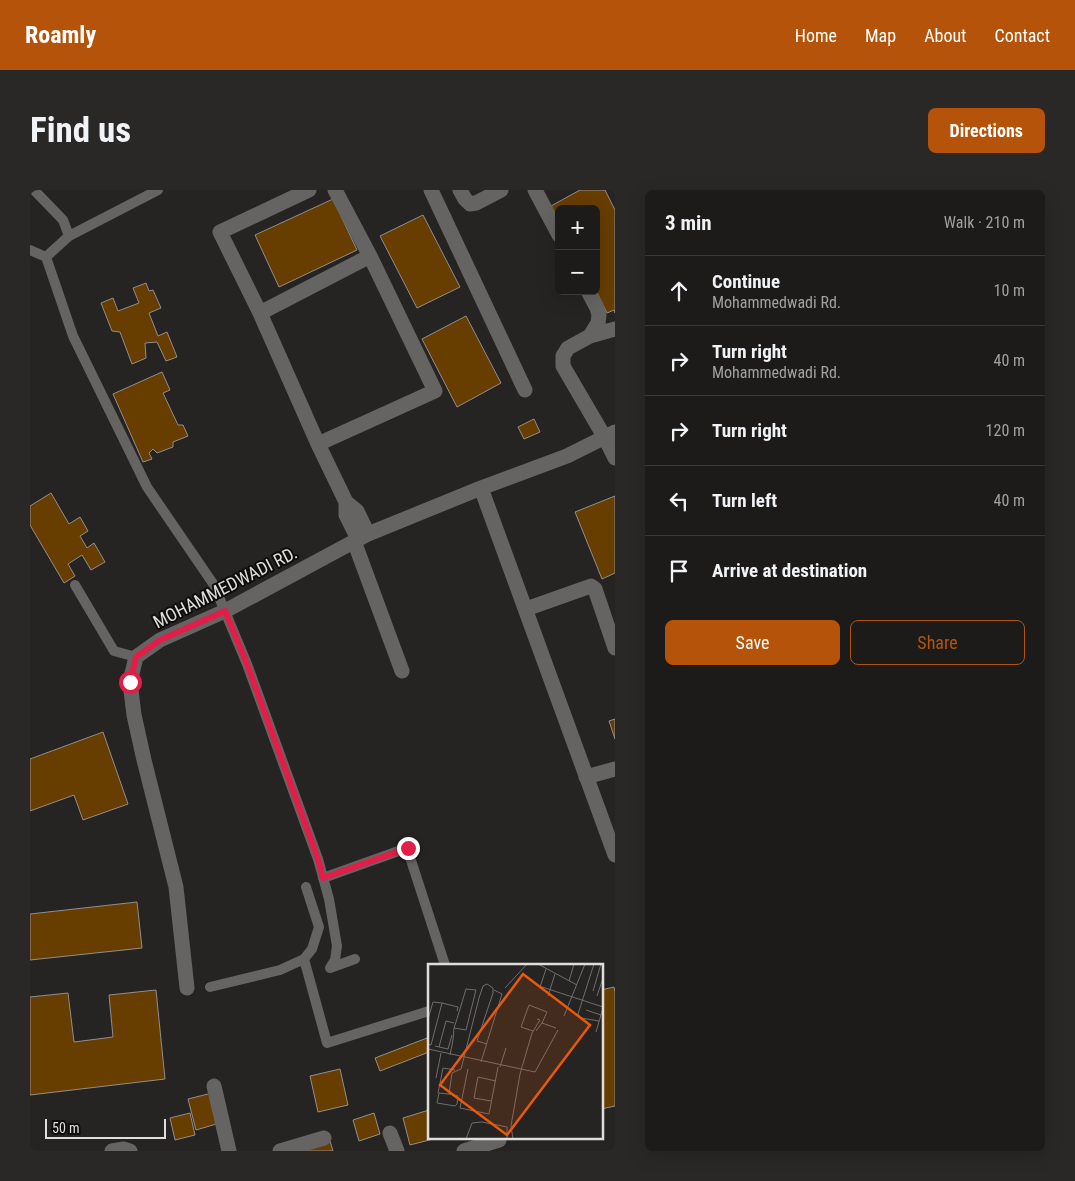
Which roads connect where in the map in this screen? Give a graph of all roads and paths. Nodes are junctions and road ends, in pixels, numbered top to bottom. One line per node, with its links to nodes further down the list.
1 (34, 190): 10 (lane)
2 (158, 190): 10 (lane)
3 (309, 190): 15 (street)
4 (335, 190): 12 (street)
5 (431, 190): 18 (street)
6 (460, 190): 7 (street)
7 (501, 190)
8 (541, 192): 9 (street)
9 (555, 225)
10 (69, 236): 13 (lane)
11 (30, 250): 13 (lane)
12 (370, 256): 15 (street); 20 (street)
13 (46, 257): 27 (lane)
14 (590, 295): 17 (street)
15 (260, 313): 20 (street)
16 (615, 329): 17 (street)
17 (590, 336): 19 (street)
18 (525, 390)
19 (610, 435): 21 (street); 22 (street, MOHAMMEDWADI RD.)
20 (318, 444): 23 (street)
21 (615, 458)
22 (481, 488): 23 (street, MOHAMMEDWADI RD.); 26 (street)
23 (360, 538): 27 (street, MOHAMMEDWADI RD.); 30 (street)
24 (75, 585): 29 (lane)
25 (608, 605): 26 (street); 28 (street)
26 (526, 609): 32 (street)
27 (225, 611): 29 (street, MOHAMMEDWADI RD.); 34 (lane)
28 (615, 648)
29 (136, 657): 40 (street)
30 (402, 672)
31 (615, 769): 32 (street)
32 (586, 777): 33 (street)
33 (615, 856)
34 (323, 878): 37 (lane); 38 (lane)
35 (306, 886): 36 (lane)
36 (304, 959): 39 (lane); 41 (lane)
37 (355, 959)
38 (444, 964)
39 (210, 987)
40 (187, 988)
41 (428, 1011)
42 (214, 1086): 49 (street)
43 (390, 1133): 51 (street)
44 (324, 1138): 50 (street)
45 (499, 1140): 46 (street)
46 (468, 1150)
47 (112, 1151): 48 (street)
48 (130, 1151)
49 (229, 1151)
50 (280, 1151)
51 (397, 1151)

